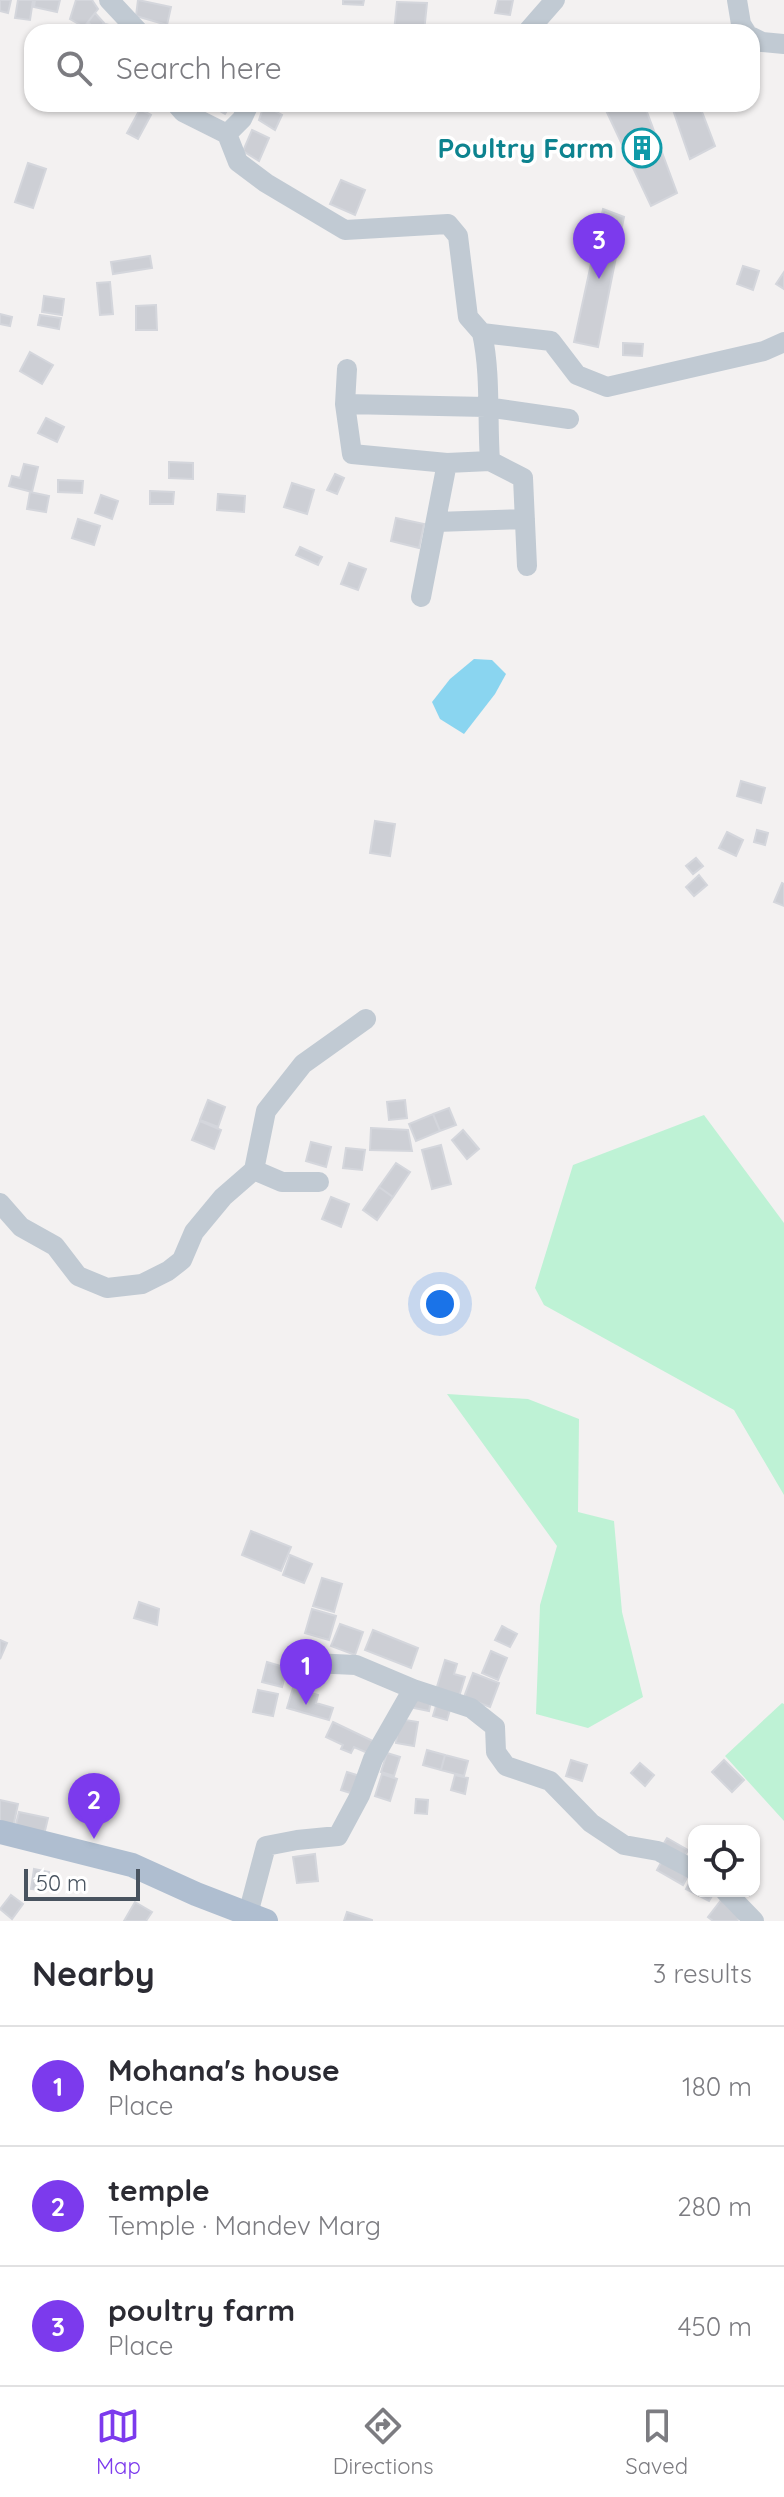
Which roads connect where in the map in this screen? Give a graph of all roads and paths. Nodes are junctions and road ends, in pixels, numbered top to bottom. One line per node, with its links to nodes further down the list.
1 (109, 0): 4 (street)
2 (555, 0): 5 (street)
3 (737, 0): 6 (street)
4 (132, 24)
5 (534, 24)
6 (741, 24)
7 (760, 41): 8 (street)
8 (784, 44)
9 (183, 112): 11 (street)
10 (245, 112): 11 (street)
11 (227, 134): 12 (street)
12 (482, 333): 13 (street); 16 (street)
13 (784, 342)
14 (347, 369): 15 (street)
15 (345, 404): 16 (street); 19 (street)
16 (486, 407): 17 (street); 18 (street)
17 (569, 419)
18 (490, 461): 19 (street); 20 (street)
19 (447, 463): 21 (street)
20 (525, 519): 21 (street); 22 (street)
21 (436, 522): 23 (street)
22 (527, 566)
23 (421, 597)
24 (366, 1019): 25 (street)
25 (254, 1170): 26 (street); 27 (street)
26 (319, 1182)
27 (0, 1203)
28 (312, 1663): 29 (street)
29 (413, 1689): 31 (street); 33 (street)
30 (0, 1832): 33 (main road)
31 (688, 1867)
32 (731, 1897): 34 (street)
33 (257, 1918)
34 (754, 1921)

